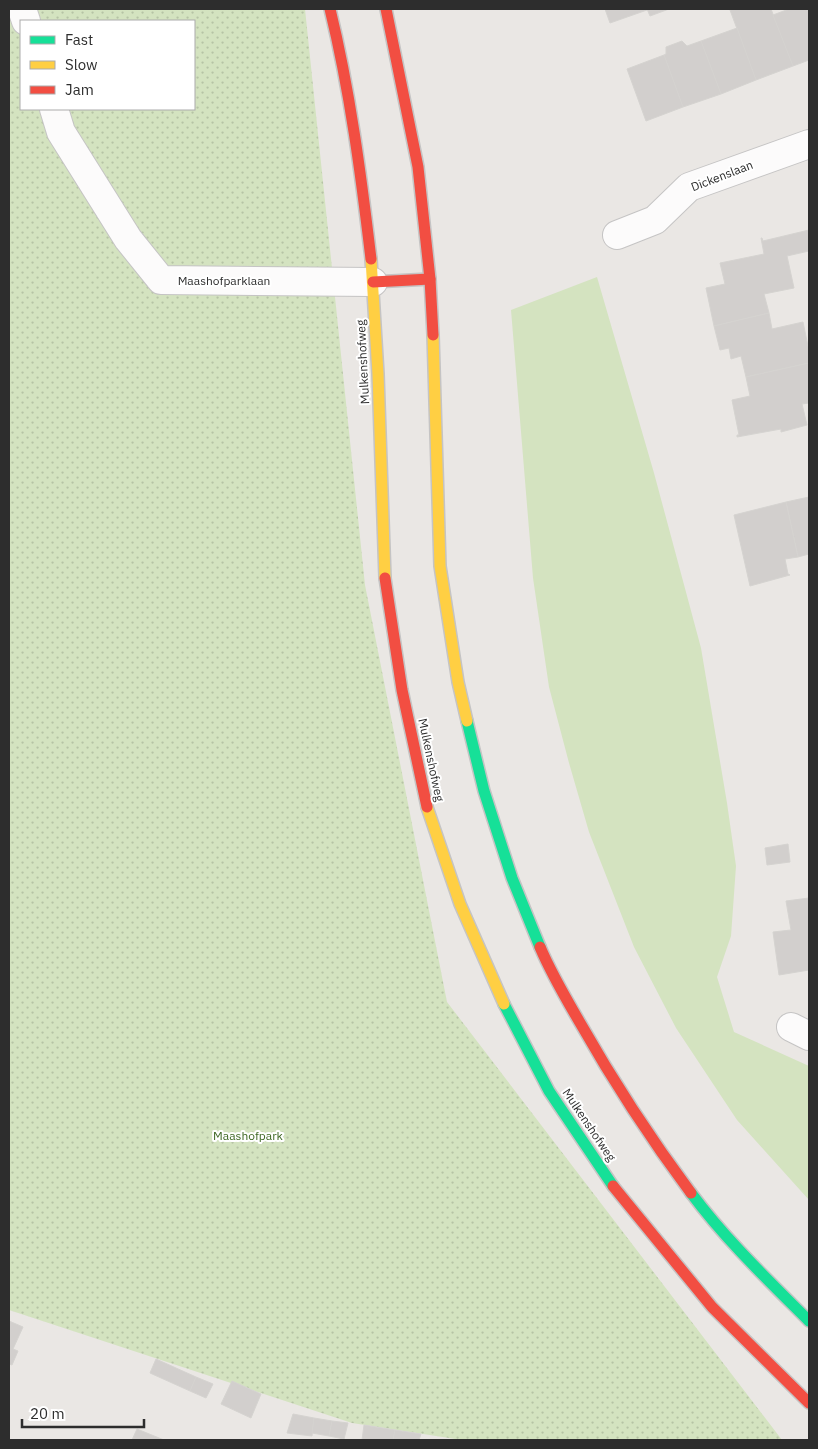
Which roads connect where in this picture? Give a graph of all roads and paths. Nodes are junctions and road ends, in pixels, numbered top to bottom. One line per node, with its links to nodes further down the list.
1 (330, 9): 7 (street, Mulkenshofweg)
2 (386, 9): 6 (street)
3 (54, 110): 7 (street, Maashofparklaan)
4 (809, 144): 5 (street, Dickenslaan)
5 (617, 235)
6 (430, 279): 7 (street, Maashofparklaan); 8 (street)
7 (373, 282): 9 (street, Mulkenshofweg)
8 (809, 1321)
9 (809, 1403)

